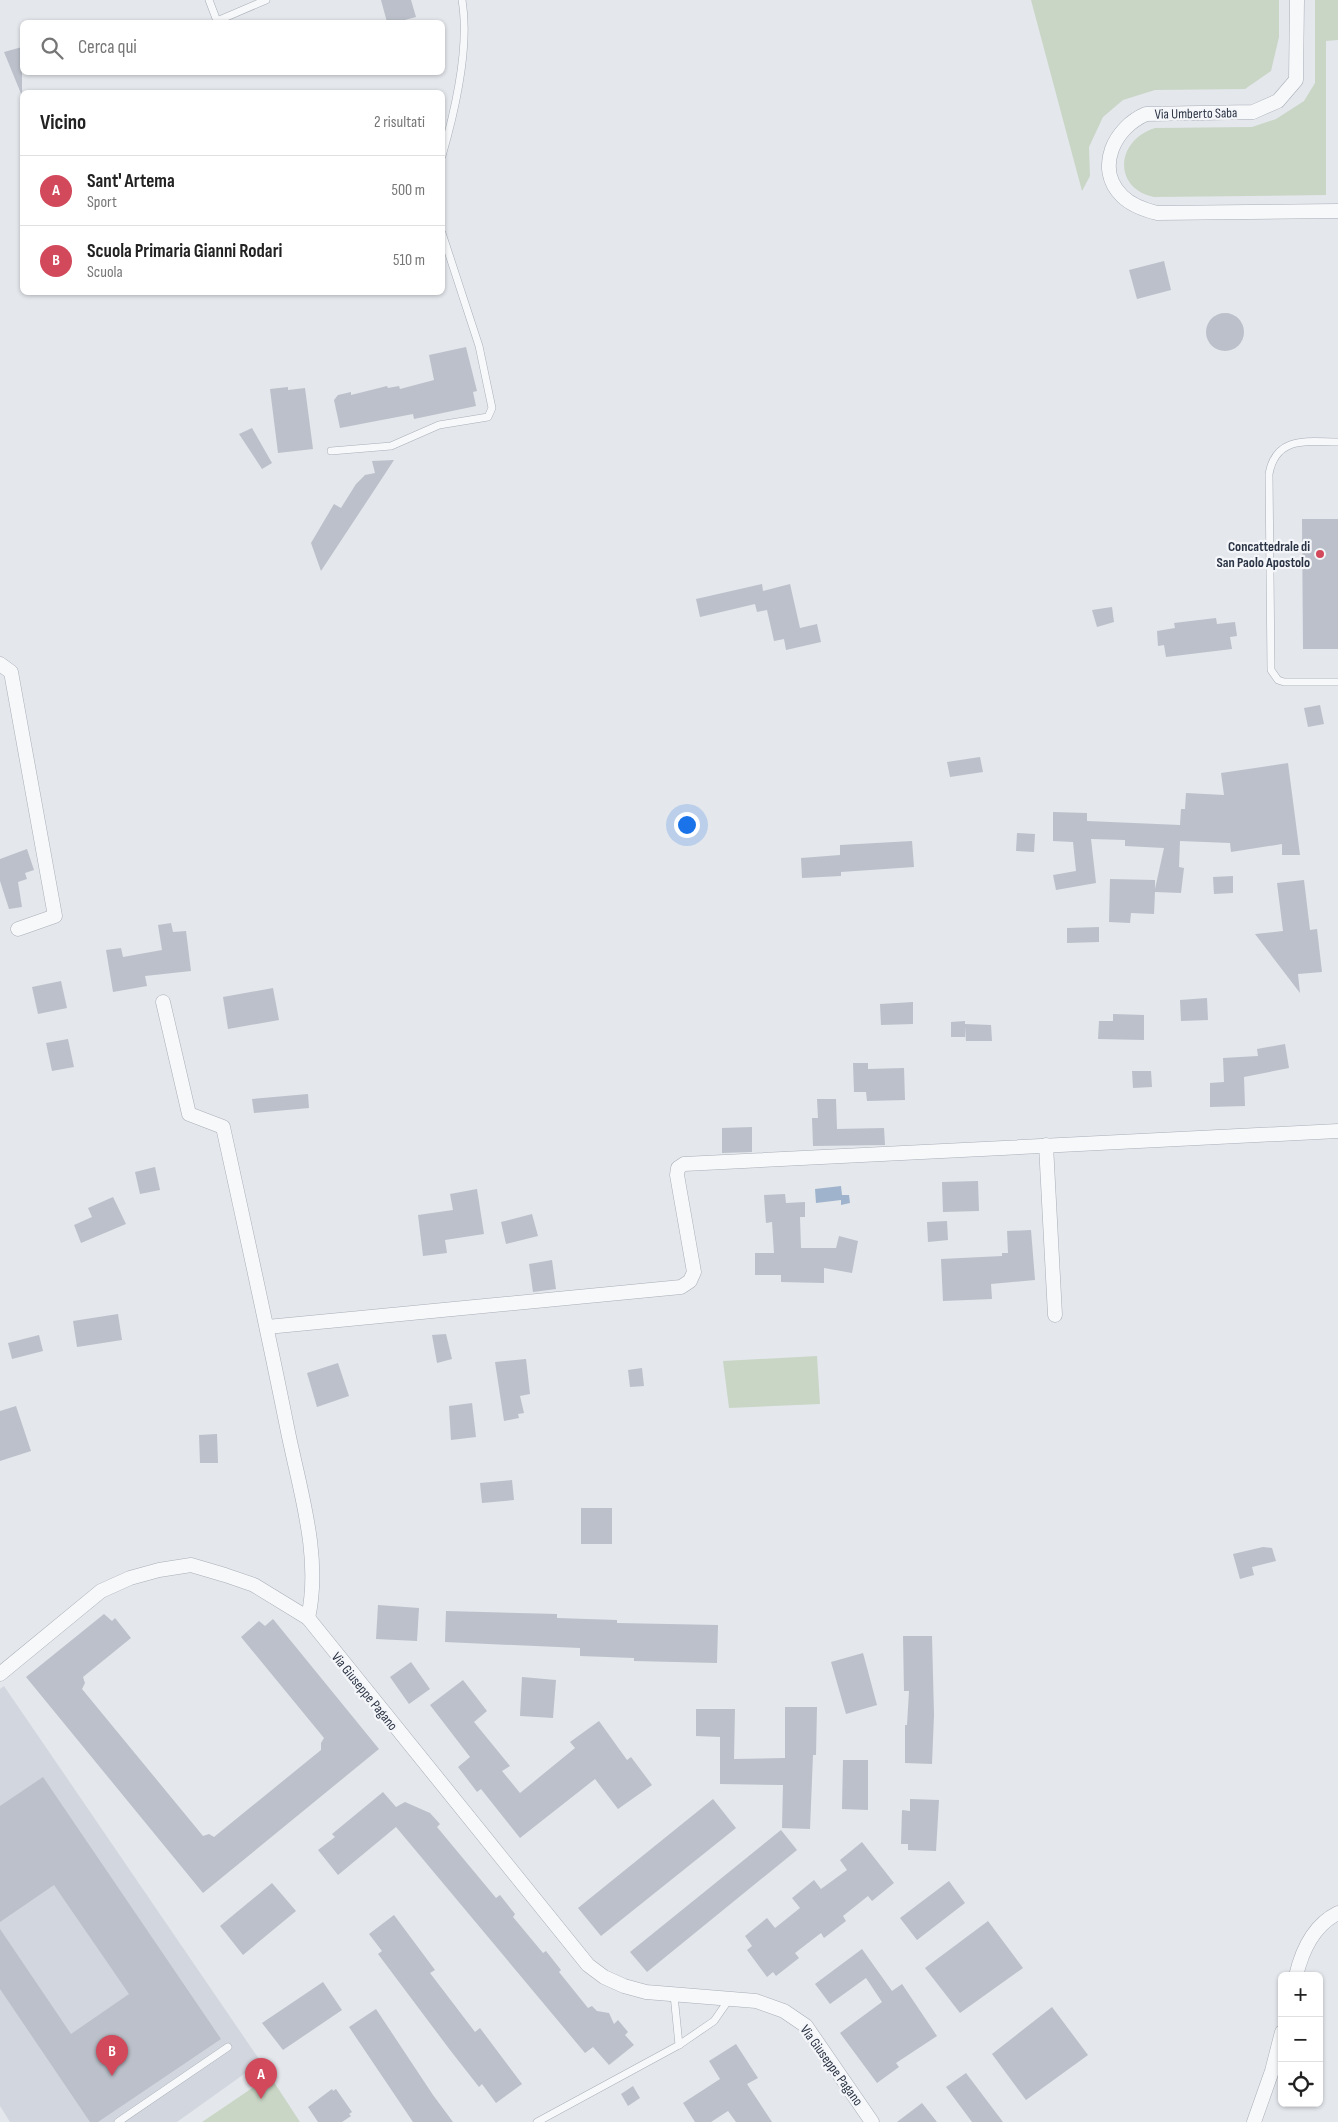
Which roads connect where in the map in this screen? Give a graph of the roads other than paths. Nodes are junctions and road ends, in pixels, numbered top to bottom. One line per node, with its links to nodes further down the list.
1 (209, 0): 5 (lane)
2 (266, 0): 6 (lane)
3 (462, 0): 7 (lane)
4 (1297, 0): 8 (street, Via Umberto Saba)
5 (217, 20)
6 (219, 20)
7 (445, 146)
8 (1338, 211)
9 (445, 242): 11 (lane)
10 (1338, 442): 13 (lane)
11 (331, 451)
12 (0, 664): 14 (street)
13 (1338, 682)
14 (18, 929)
15 (163, 1002): 19 (street)
16 (1338, 1130): 17 (street)
17 (1046, 1145): 18 (street); 19 (street)
18 (1055, 1315)
19 (267, 1327): 20 (street)
20 (308, 1618): 21 (street, Via Giuseppe Pagano); 24 (street, Via Giuseppe Pagano)
21 (0, 1674)
22 (1338, 1913): 23 (street)
23 (1297, 1972)
24 (674, 1994): 25 (street, Via Giuseppe Pagano); 26 (lane)
25 (730, 1998): 26 (lane); 31 (street, Via Giuseppe Pagano)
26 (679, 2045): 30 (lane)
27 (1278, 2045): 32 (street)
28 (228, 2047): 29 (lane)
29 (118, 2122)
30 (537, 2122)
31 (872, 2122)
32 (1254, 2122)

